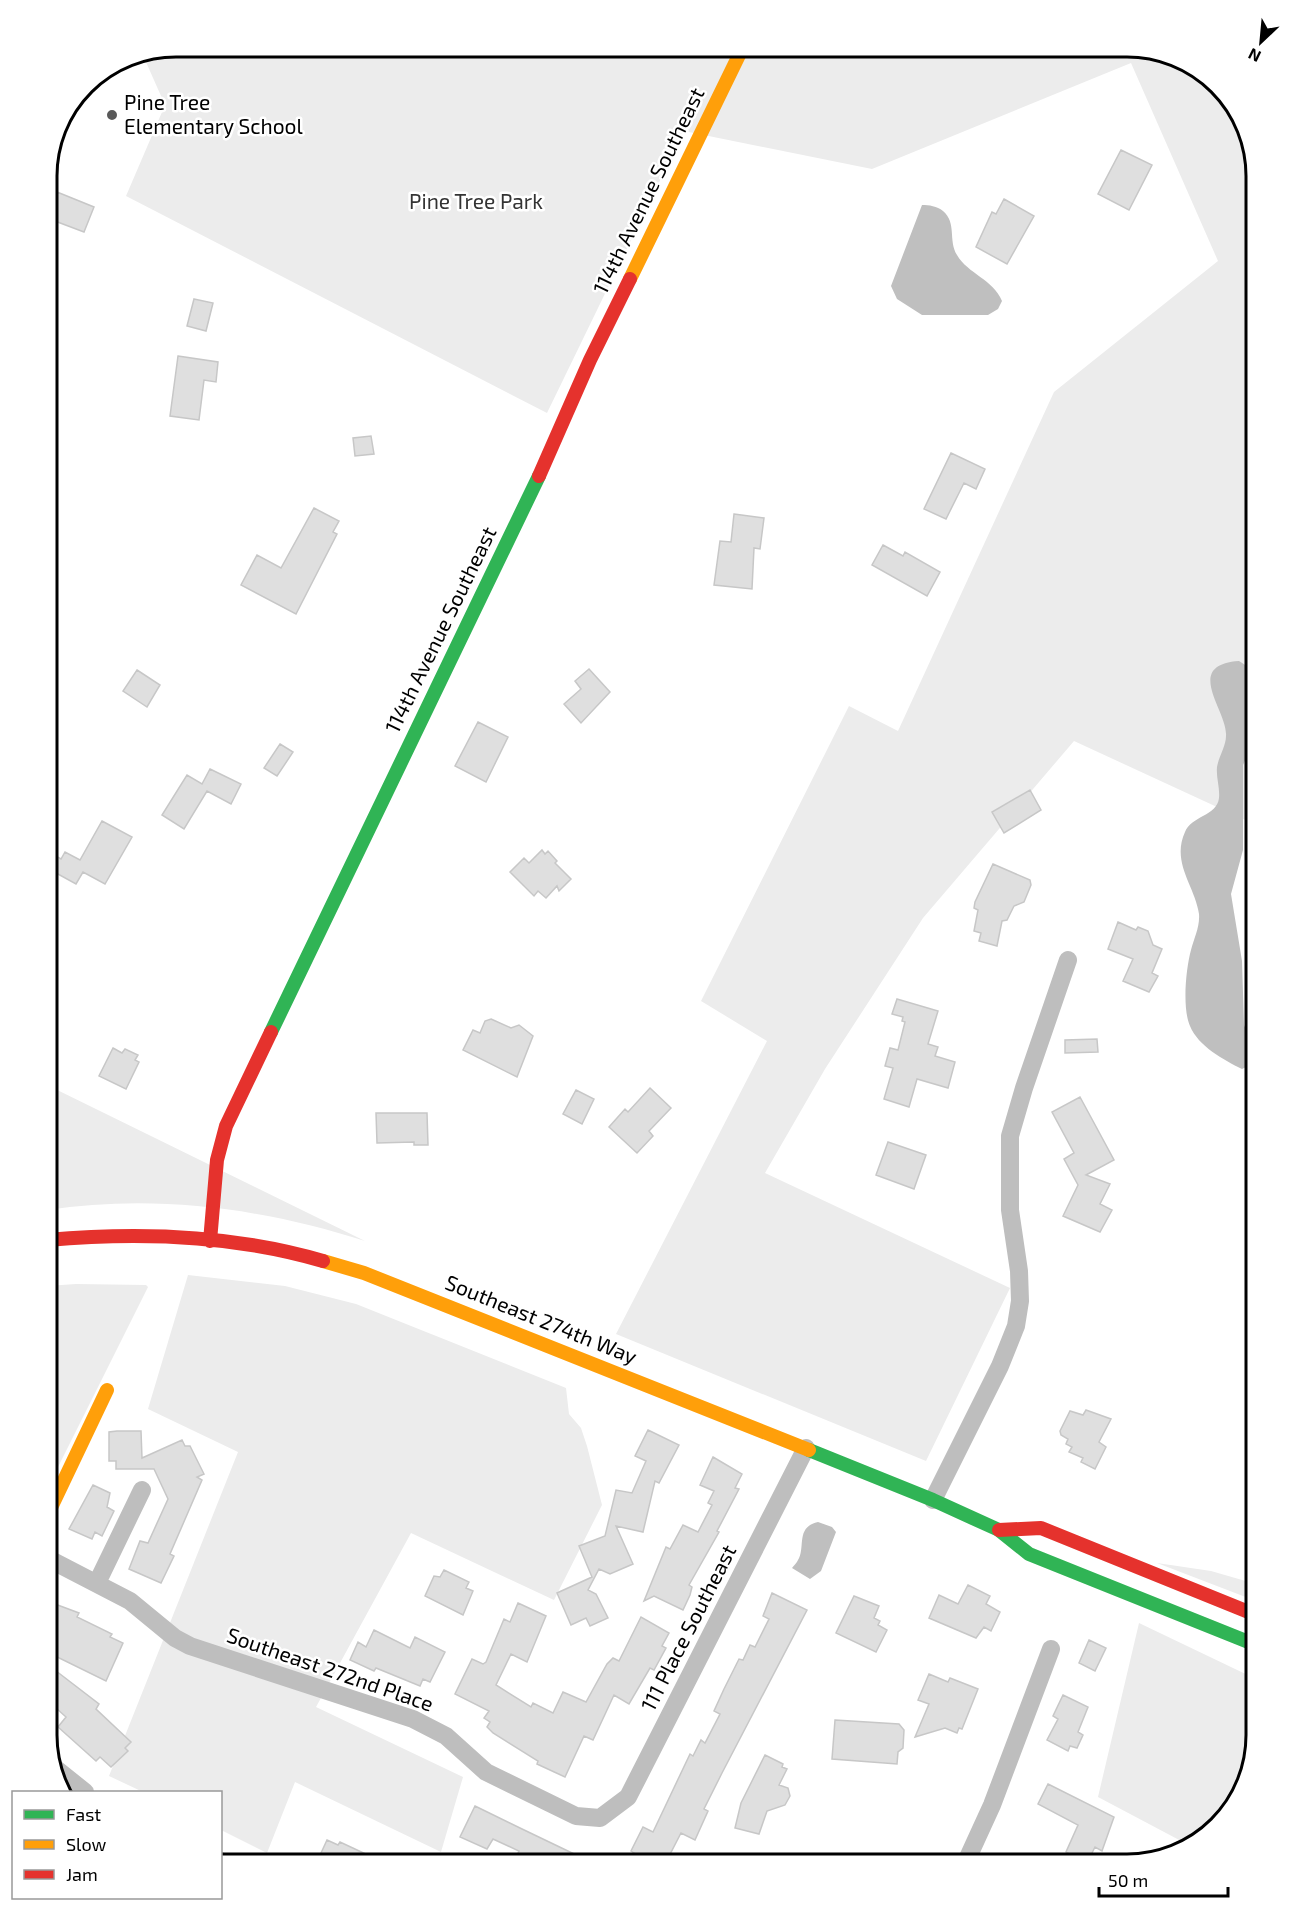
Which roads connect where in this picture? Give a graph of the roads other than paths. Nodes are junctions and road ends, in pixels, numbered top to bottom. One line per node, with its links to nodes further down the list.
1 (738, 57): 4 (main road, 114th Avenue Southeast)
2 (1068, 960): 9 (street)
3 (57, 1239): 4 (main road, Southeast 274th Way)
4 (210, 1241): 6 (main road, Southeast 274th Way)
5 (107, 1390): 8 (main road)
6 (806, 1448): 9 (main road, Southeast 274th Way); 18 (street, 111 Place Southeast)
7 (142, 1490): 12 (street)
8 (57, 1493)
9 (933, 1500): 10 (main road, Southeast 274th Way)
10 (999, 1530): 13 (main road, Southeast 274th Way); 14 (main road, Southeast 274th Way)
11 (57, 1563): 12 (street, Southeast 272nd Place)
12 (97, 1582): 18 (street, Southeast 272nd Place)
13 (1246, 1611)
14 (1246, 1641)
15 (1051, 1649): 19 (street)
16 (64, 1775): 17 (street)
17 (84, 1791)
18 (600, 1818)
19 (969, 1854)

